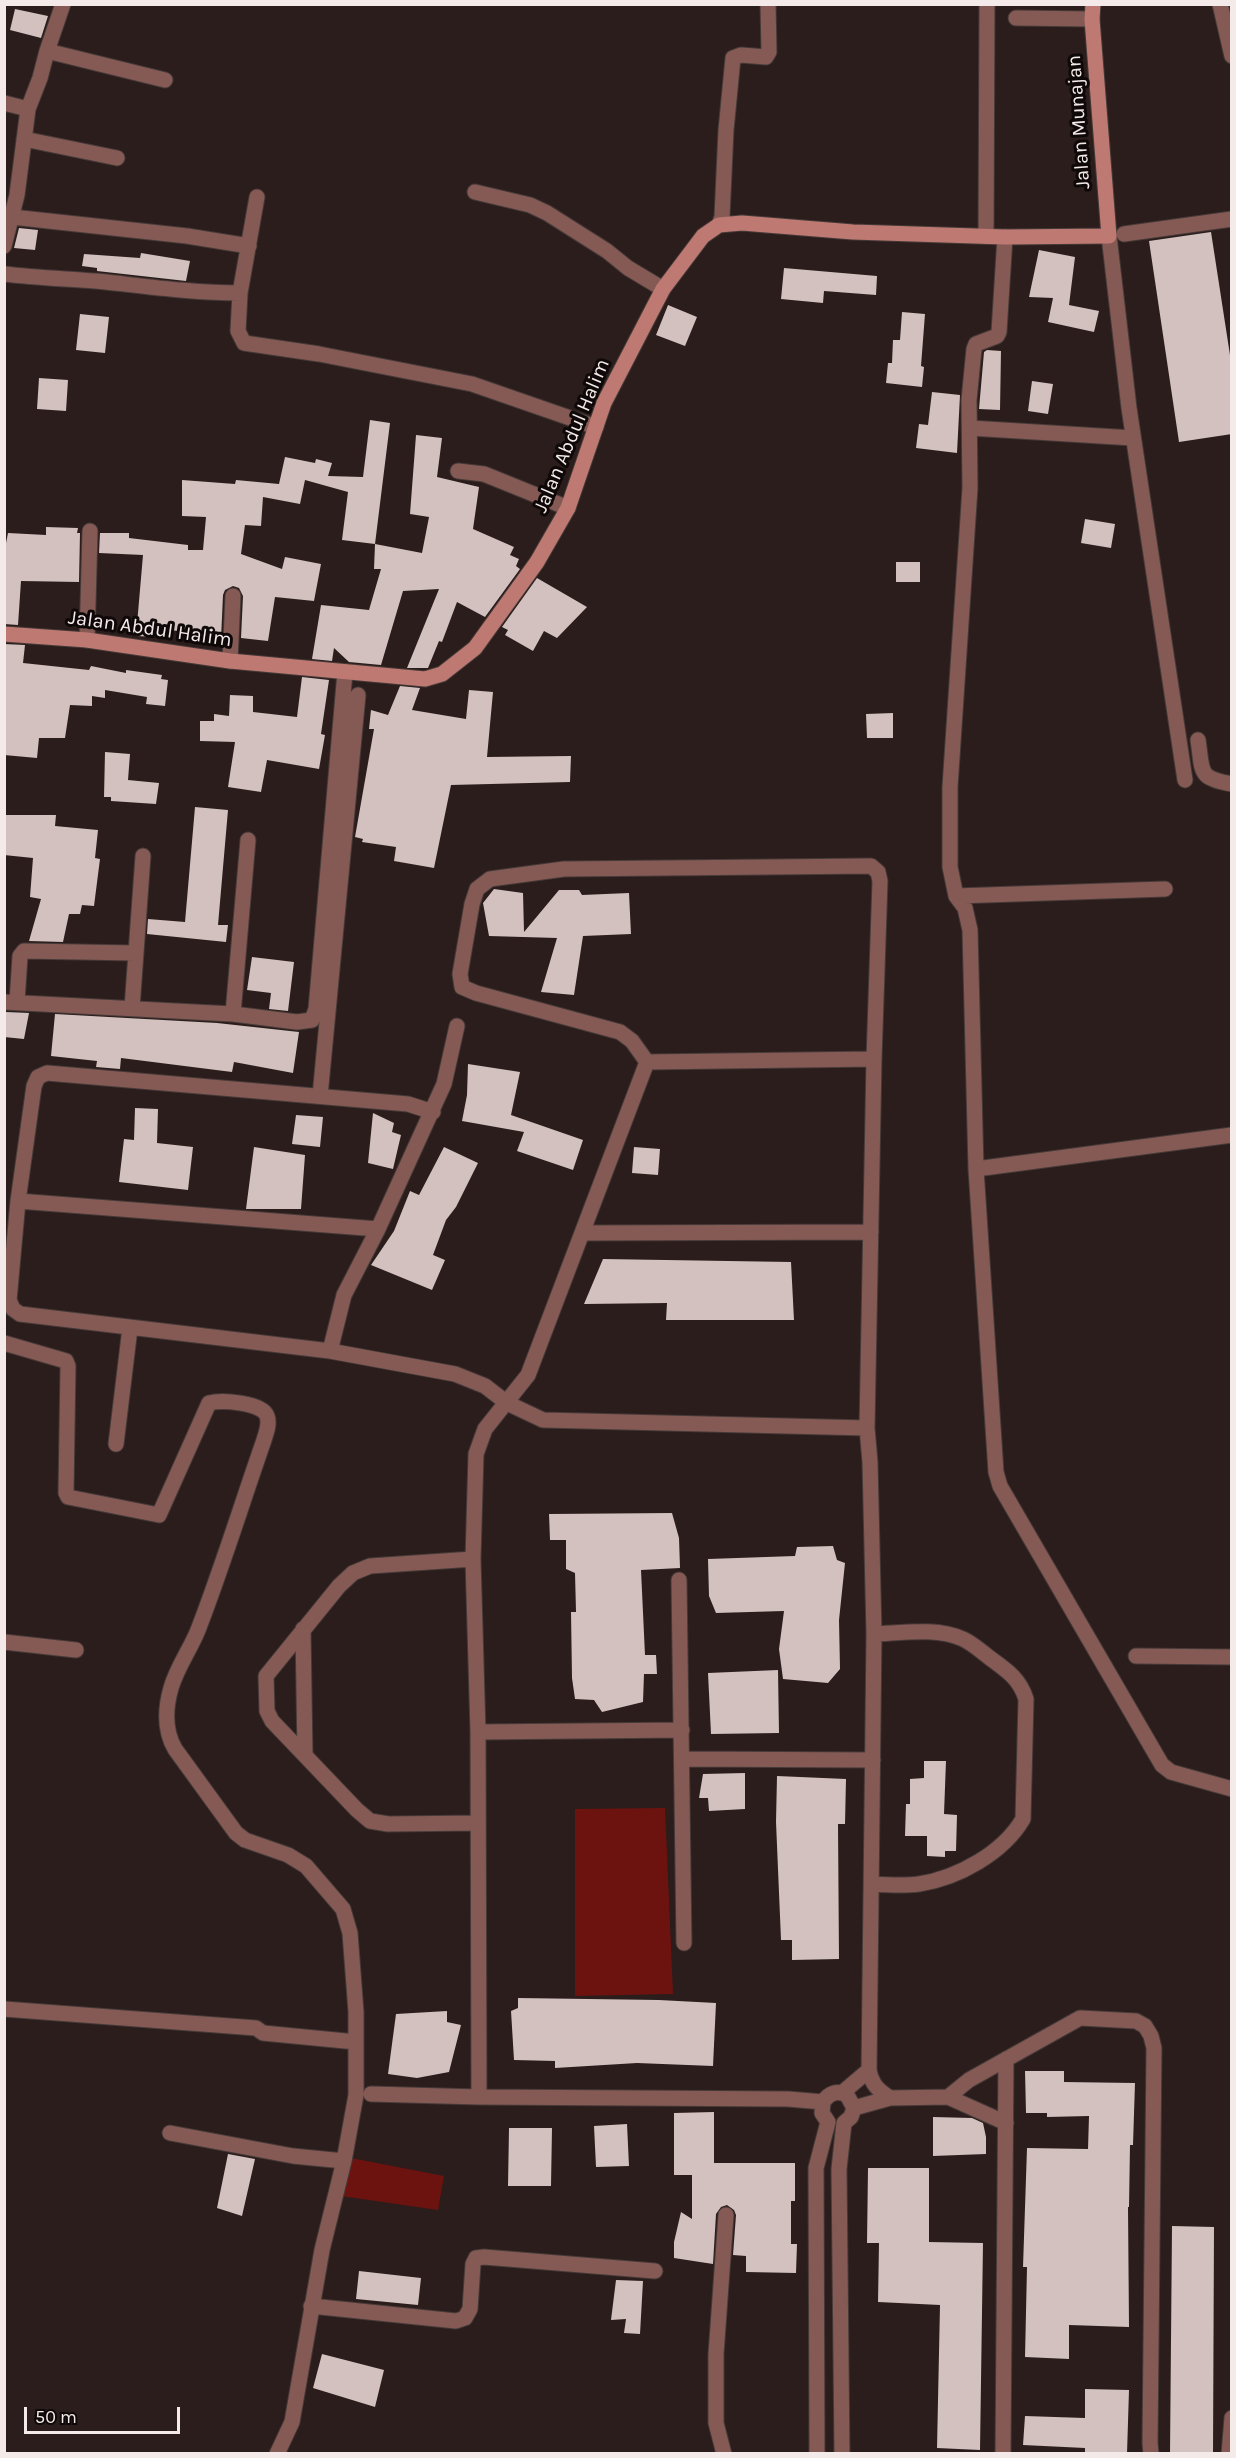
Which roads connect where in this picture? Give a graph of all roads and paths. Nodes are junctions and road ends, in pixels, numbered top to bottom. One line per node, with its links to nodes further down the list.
1 (63, 4): 8 (street)
2 (768, 4): 18 (street)
3 (987, 4): 20 (street)
4 (1220, 4): 7 (street)
5 (1093, 12): 6 (street); 21 (street, Jalan Munajan)
6 (1016, 18)
7 (1230, 46)
8 (46, 51): 9 (street); 11 (street)
9 (165, 80)
10 (4, 103): 11 (street)
11 (28, 109): 12 (street)
12 (24, 139): 13 (street); 16 (street)
13 (117, 158)
14 (475, 192): 26 (street)
15 (257, 197): 24 (street)
16 (12, 217): 23 (street); 24 (street)
17 (1232, 219): 19 (street)
18 (719, 225): 20 (street); 26 (street, Jalan Abdul Halim)
19 (1124, 234)
20 (986, 236): 22 (street)
21 (1109, 236): 22 (street); 30 (street)
22 (1005, 237): 29 (street)
23 (4, 246)
24 (249, 246): 27 (street)
25 (4, 274): 27 (street)
26 (663, 289): 28 (street, Jalan Abdul Halim)
27 (240, 293): 28 (street)
28 (596, 427): 32 (street, Jalan Abdul Halim)
29 (969, 428): 30 (street); 46 (street)
30 (1133, 438): 41 (street)
31 (458, 471): 32 (street)
32 (568, 508): 38 (street, Jalan Abdul Halim)
33 (90, 531): 36 (street)
34 (233, 596): 37 (street)
35 (4, 634): 36 (street, Jalan Abdul Halim)
36 (87, 640): 37 (street, Jalan Abdul Halim)
37 (230, 662): 38 (street, Jalan Abdul Halim)
38 (345, 672): 50 (street)
39 (358, 695): 54 (street)
40 (1198, 740): 42 (street)
41 (1185, 780)
42 (1232, 784)
43 (248, 840): 50 (street)
44 (143, 856): 47 (street)
45 (1165, 888): 46 (street)
46 (956, 896): 57 (street)
47 (135, 953): 48 (street); 49 (street)
48 (11, 1002): 49 (street)
49 (132, 1008): 50 (street)
50 (233, 1014)
51 (457, 1026): 55 (street)
52 (874, 1059): 53 (street); 53 (street); 60 (street)
53 (647, 1062): 61 (street)
54 (320, 1096): 55 (street); 58 (street)
55 (433, 1112): 59 (street)
56 (1232, 1135): 57 (street)
57 (976, 1169): 81 (street)
58 (18, 1201): 59 (street); 62 (street)
59 (378, 1229): 64 (street)
60 (871, 1232): 61 (street); 66 (street)
61 (584, 1233): 65 (street)
62 (130, 1328): 64 (street); 67 (street)
63 (4, 1343): 86 (street)
64 (330, 1351): 65 (street)
65 (507, 1403): 66 (street); 68 (street)
66 (867, 1428): 71 (street)
67 (116, 1444)
68 (473, 1559): 70 (street); 77 (street)
69 (679, 1580): 76 (street)
70 (303, 1629): 78 (street); 78 (street)
71 (874, 1634): 80 (street); 83 (street)
72 (4, 1642): 73 (street)
73 (76, 1650)
74 (1136, 1656): 75 (street)
75 (1232, 1657)
76 (682, 1730): 77 (street); 79 (street)
77 (478, 1732): 82 (street)
78 (305, 1755): 82 (street)
79 (682, 1759): 80 (street); 84 (street)
80 (873, 1761): 83 (street)
81 (1232, 1789)
82 (478, 1823): 91 (street)
83 (872, 1884): 88 (street)
84 (684, 1943)
85 (4, 2009): 86 (street)
86 (356, 2042): 99 (street)
87 (1006, 2059): 92 (street); 97 (street); 111 (street)
88 (869, 2070): 89 (street); 93 (street)
89 (842, 2093): 94 (street); 95 (street)
90 (371, 2094): 91 (street)
91 (478, 2097): 94 (street)
92 (948, 2097): 93 (street); 97 (street)
93 (890, 2098): 95 (street)
94 (823, 2102): 96 (street)
95 (854, 2109): 96 (street)
96 (836, 2122): 103 (street); 104 (street)
97 (1006, 2123): 110 (street)
98 (170, 2133): 99 (street)
99 (344, 2161): 102 (street)
100 (726, 2215): 107 (street)
101 (655, 2271): 102 (street)
102 (311, 2307): 106 (street)
103 (816, 2368): 104 (street); 108 (street)
104 (841, 2368): 109 (street)
105 (1232, 2418): 112 (street)
106 (277, 2454)
107 (724, 2454)
108 (817, 2454)
109 (842, 2454)
110 (1003, 2454)
111 (1151, 2454)
112 (1229, 2454)

